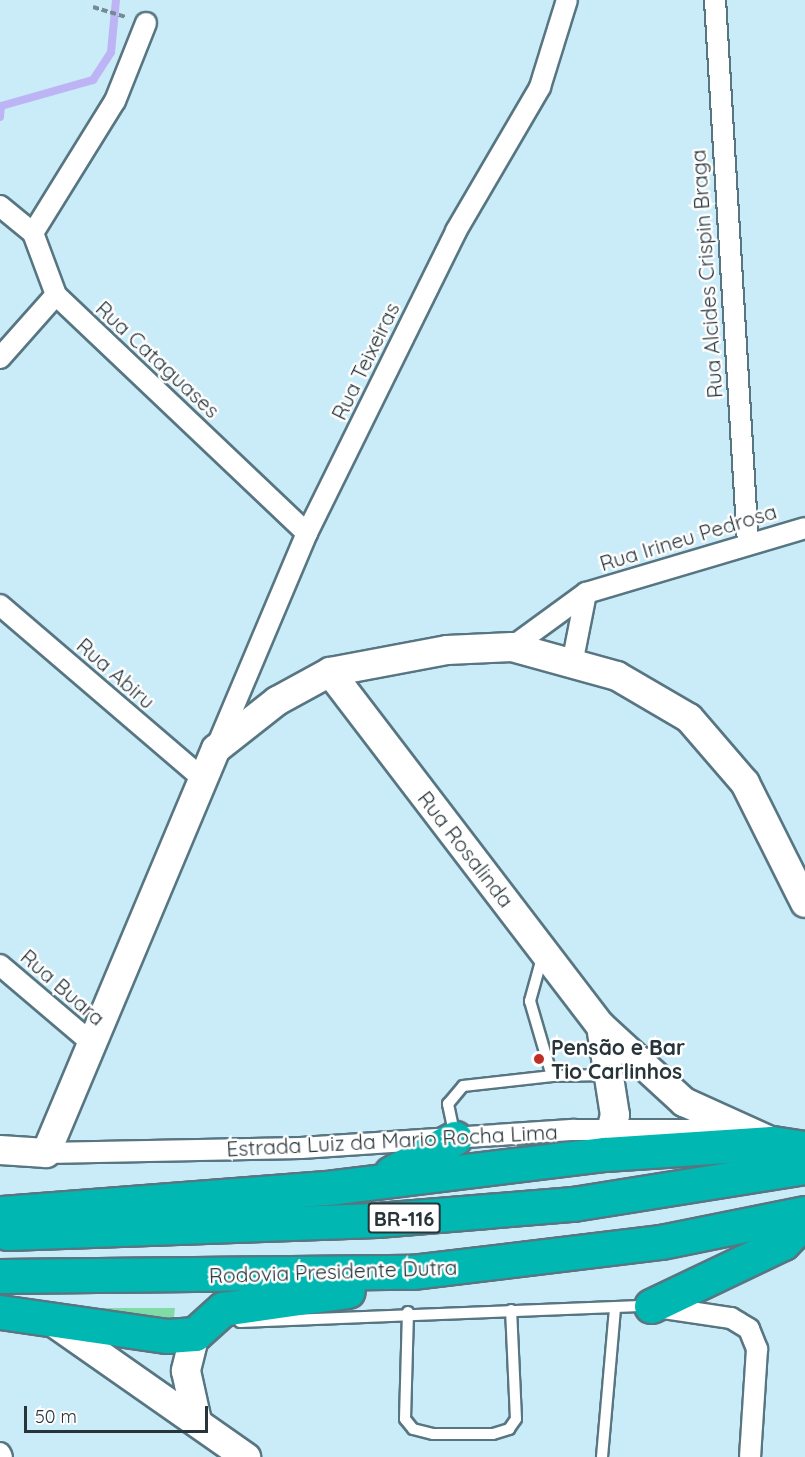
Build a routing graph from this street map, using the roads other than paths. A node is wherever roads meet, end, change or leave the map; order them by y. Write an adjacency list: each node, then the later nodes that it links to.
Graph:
1 (567, 0): 9 (street, Rua Teixeiras)
2 (715, 0): 10 (street, Rua Alcides Crispin Braga)
3 (146, 24): 5 (street)
4 (3, 208): 5 (street)
5 (33, 233): 6 (street, Rua Cataguases)
6 (56, 295): 7 (street); 9 (street, Rua Cataguases)
7 (0, 358)
8 (805, 528): 10 (street, Rua Irineu Pedrosa)
9 (307, 533): 16 (street, Rua Teixeiras)
10 (748, 544): 11 (street, Rua Irineu Pedrosa)
11 (586, 593): 13 (street, Rua Irineu Pedrosa); 14 (street, Rua Irineu Pedrosa)
12 (0, 604): 17 (street, Rua Abiru)
13 (512, 647): 14 (main road); 15 (main road)
14 (572, 664): 18 (main road)
15 (330, 672): 16 (main road); 19 (main road, Rua Rosalinda)
16 (216, 749): 17 (main road)
17 (201, 777): 22 (main road)
18 (805, 903)
19 (544, 951): 21 (main road, Rua Rosalinda); 23 (lane)
20 (0, 964): 22 (street, Rua Buara)
21 (601, 1026): 24 (main road, Rua Rosalinda); 25 (main road, Rua Rosalinda)
22 (94, 1045): 31 (main road)
23 (552, 1076): 24 (lane); 26 (lane)
24 (612, 1076): 27 (main road, Rua Rosalinda)
25 (738, 1130): 27 (street, Estrada Luiz da Mario Rocha Lima); 28 (main road, Rua Rosalinda)
26 (455, 1138): 27 (street, Estrada Luiz da Mario Rocha Lima); 31 (street, Estrada Luiz da Mario Rocha Lima); 33 (highway)
27 (610, 1142): 28 (highway); 33 (highway)
28 (772, 1143): 29 (highway)
29 (805, 1148)
30 (0, 1150): 31 (main road, Estrada Luiz da Mario Rocha Lima)
31 (46, 1153)
32 (805, 1167): 37 (highway, BR-116)
33 (375, 1182): 35 (highway)
34 (805, 1213): 38 (highway, Rodovia Presidente Dutra)
35 (0, 1214)
36 (805, 1220): 40 (highway)
37 (0, 1233)
38 (412, 1272): 39 (highway, Rodovia Presidente Dutra); 46 (highway)
39 (0, 1276)
40 (651, 1306): 41 (lane); 50 (street)
41 (615, 1308): 42 (lane); 49 (lane)
42 (511, 1310): 44 (lane); 44 (lane)
43 (0, 1312): 45 (highway)
44 (408, 1312): 46 (lane)
45 (54, 1322): 46 (highway); 47 (main road)
46 (199, 1328): 47 (main road)
47 (197, 1421): 48 (main road)
48 (246, 1457)
49 (602, 1457)
50 (750, 1457)

